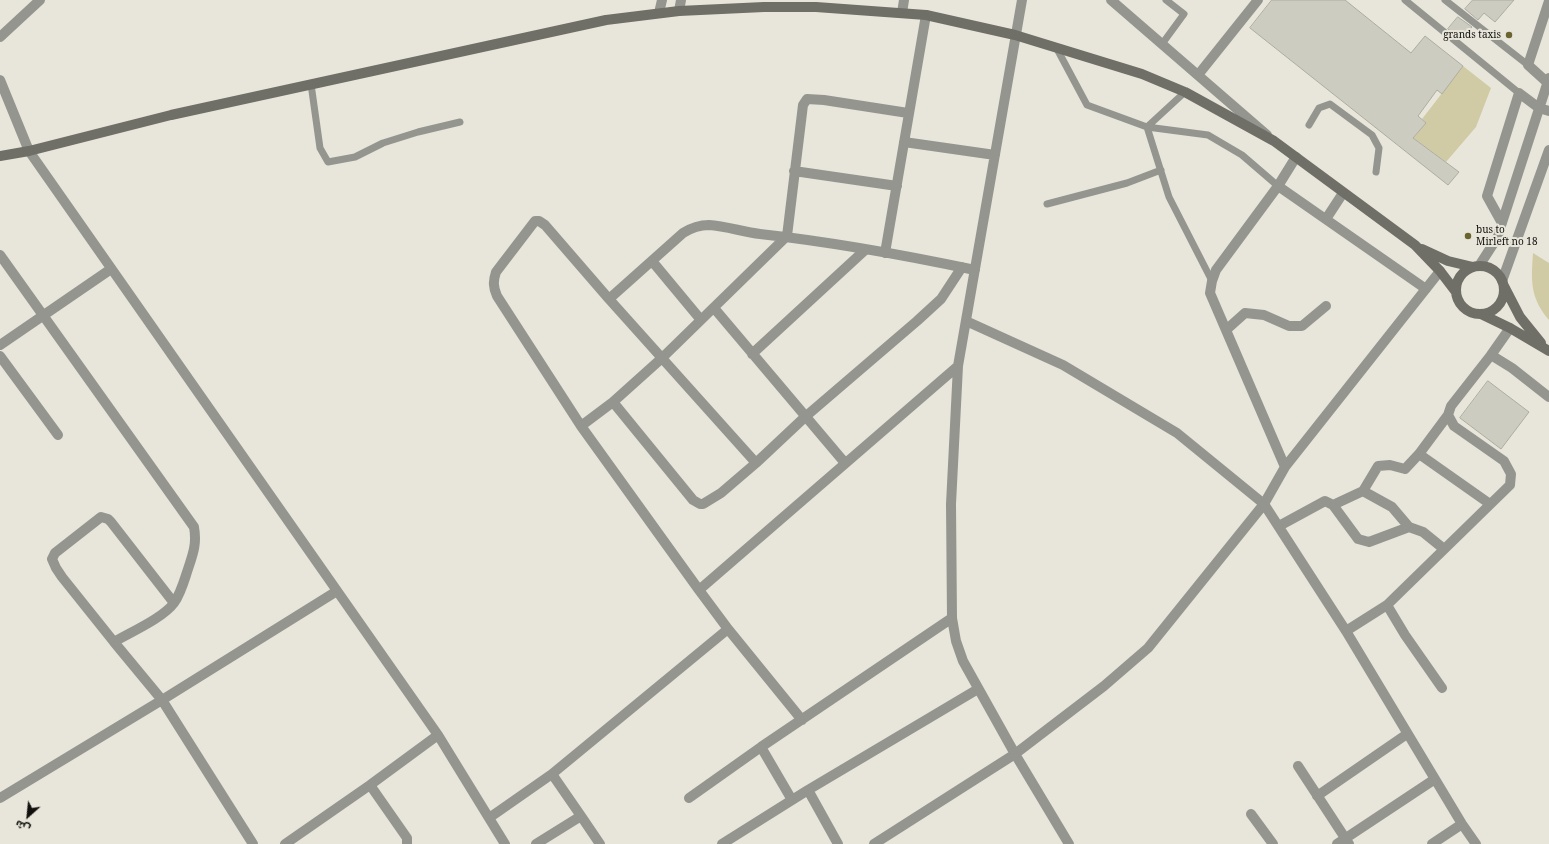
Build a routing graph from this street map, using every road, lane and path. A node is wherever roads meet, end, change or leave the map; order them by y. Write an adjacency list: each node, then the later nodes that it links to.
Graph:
1 (40, 0): 18 (street)
2 (662, 0): 14 (street)
3 (681, 0): 13 (street)
4 (904, 0): 15 (street)
5 (1022, 0): 17 (street)
6 (1111, 0): 19 (street)
7 (1166, 0): 19 (lane)
8 (1258, 0): 22 (street)
9 (1405, 0): 27 (lane)
10 (1445, 0): 21 (lane)
11 (1549, 1): 21 (street)
12 (817, 3): 13 (main road); 15 (main road)
13 (679, 11): 14 (main road)
14 (659, 13): 25 (main road)
15 (902, 13): 16 (main road)
16 (926, 15): 17 (main road); 30 (street)
17 (1015, 35): 20 (main road); 38 (street)
18 (0, 37)
19 (1162, 44): 22 (street)
20 (1056, 47): 26 (main road); 33 (lane)
21 (1528, 65): 24 (street)
22 (1198, 75): 34 (street)
23 (0, 80): 28 (street)
24 (1548, 82): 29 (street)
25 (311, 84): 31 (lane); 36 (main road)
26 (1185, 92): 33 (lane); 34 (main road)
27 (1519, 93): 29 (street); 49 (street)
28 (3, 95): 36 (street)
29 (1544, 110): 49 (street)
30 (908, 113): 35 (street); 42 (street)
31 (460, 122)
32 (1309, 125): 43 (lane)
33 (1147, 128): 41 (lane); 45 (lane)
34 (1274, 141): 40 (main road)
35 (904, 142): 38 (street); 44 (street)
36 (29, 150): 39 (main road); 58 (street)
37 (1549, 150): 62 (street)
38 (995, 155): 59 (street)
39 (0, 156)
40 (1296, 158): 45 (street); 46 (main road)
41 (1161, 170): 47 (lane); 61 (lane)
42 (794, 171): 44 (street); 50 (street)
43 (1376, 172)
44 (897, 186): 53 (street)
45 (1278, 186): 48 (street); 61 (street)
46 (1343, 193): 48 (street); 51 (main road)
47 (1047, 204)
48 (1326, 219): 63 (street)
49 (1502, 223): 56 (street)
50 (787, 236): 52 (street); 55 (street); 67 (street)
51 (1415, 245): 56 (main road); 60 (main road)
52 (865, 250): 53 (street); 76 (street)
53 (885, 253): 57 (street)
54 (0, 255): 69 (street)
55 (652, 261): 65 (street); 70 (street)
56 (1476, 266): 62 (main road); 64 (main road)
57 (962, 267): 59 (street); 84 (street)
58 (111, 269): 69 (street); 99 (street)
59 (975, 270): 71 (street)
60 (1440, 271): 63 (street); 64 (main road)
61 (1212, 281): 73 (street)
62 (1503, 284): 68 (main road); 75 (main road)
63 (1426, 289): 90 (street)
64 (1456, 292): 68 (main road)
65 (609, 299): 79 (street); 85 (street)
66 (1326, 306): 73 (street)
67 (714, 308): 70 (street); 76 (street)
68 (1481, 314): 72 (main road)
69 (43, 315): 74 (street); 100 (street)
70 (701, 320): 79 (street)
71 (966, 321): 80 (street); 92 (street)
72 (1510, 328): 75 (main road); 77 (street)
73 (1226, 330): 90 (street)
74 (0, 346)
75 (1547, 349)
76 (752, 354): 84 (street)
77 (1491, 355): 81 (street); 83 (street)
78 (0, 356): 86 (street)
79 (662, 358): 82 (street); 88 (street)
80 (958, 366): 89 (street); 102 (street)
81 (1549, 397)
82 (613, 402): 85 (street); 88 (street)
83 (1448, 415): 87 (street); 93 (street)
84 (805, 417): 88 (street); 89 (street)
85 (581, 426): 98 (street)
86 (58, 435)
87 (1419, 454): 91 (street); 93 (street)
88 (756, 463)
89 (845, 463): 98 (street)
90 (1285, 467): 92 (street)
91 (1363, 491): 94 (street); 96 (street)
92 (1264, 504): 95 (street); 113 (street)
93 (1490, 504): 97 (street)
94 (1333, 505): 95 (street); 96 (street)
95 (1279, 526): 104 (street)
96 (1409, 527): 97 (street)
97 (1444, 550): 101 (street)
98 (699, 590): 103 (street)
99 (337, 591): 108 (street); 110 (street)
100 (174, 603): 105 (street); 105 (street)
101 (1387, 605): 104 (street); 106 (street)
102 (952, 618): 107 (street); 109 (street)
103 (728, 628): 109 (street); 115 (street)
104 (1346, 631): 111 (street)
105 (114, 642): 108 (street)
106 (1442, 688)
107 (978, 689): 113 (street); 118 (street)
108 (162, 700): 120 (street); 129 (street)
109 (802, 720): 112 (street)
110 (438, 734): 117 (street); 125 (street)
111 (1407, 734): 116 (street); 119 (street)
112 (761, 747): 121 (street); 122 (street)
113 (1015, 754): 128 (street); 137 (street)
114 (1298, 766): 119 (street)
115 (552, 774): 124 (street); 125 (street)
116 (1435, 779): 126 (street); 127 (street)
117 (370, 785): 130 (street); 131 (street)
118 (808, 790): 122 (street); 136 (street)
119 (1317, 796): 127 (street)
120 (0, 798)
121 (688, 798)
122 (792, 800): 135 (street)
123 (1251, 814): 138 (street)
124 (581, 816): 133 (street); 134 (street)
125 (489, 818): 132 (street)
126 (1462, 824): 140 (street); 141 (street)
127 (1347, 841): 139 (street)
128 (881, 842)
129 (253, 844)
130 (286, 844)
131 (407, 844)
132 (505, 844)
133 (536, 844)
134 (600, 844)
135 (722, 844)
136 (838, 844)
137 (1069, 844)
138 (1273, 844)
139 (1337, 844)
140 (1432, 844)
141 (1476, 844)

